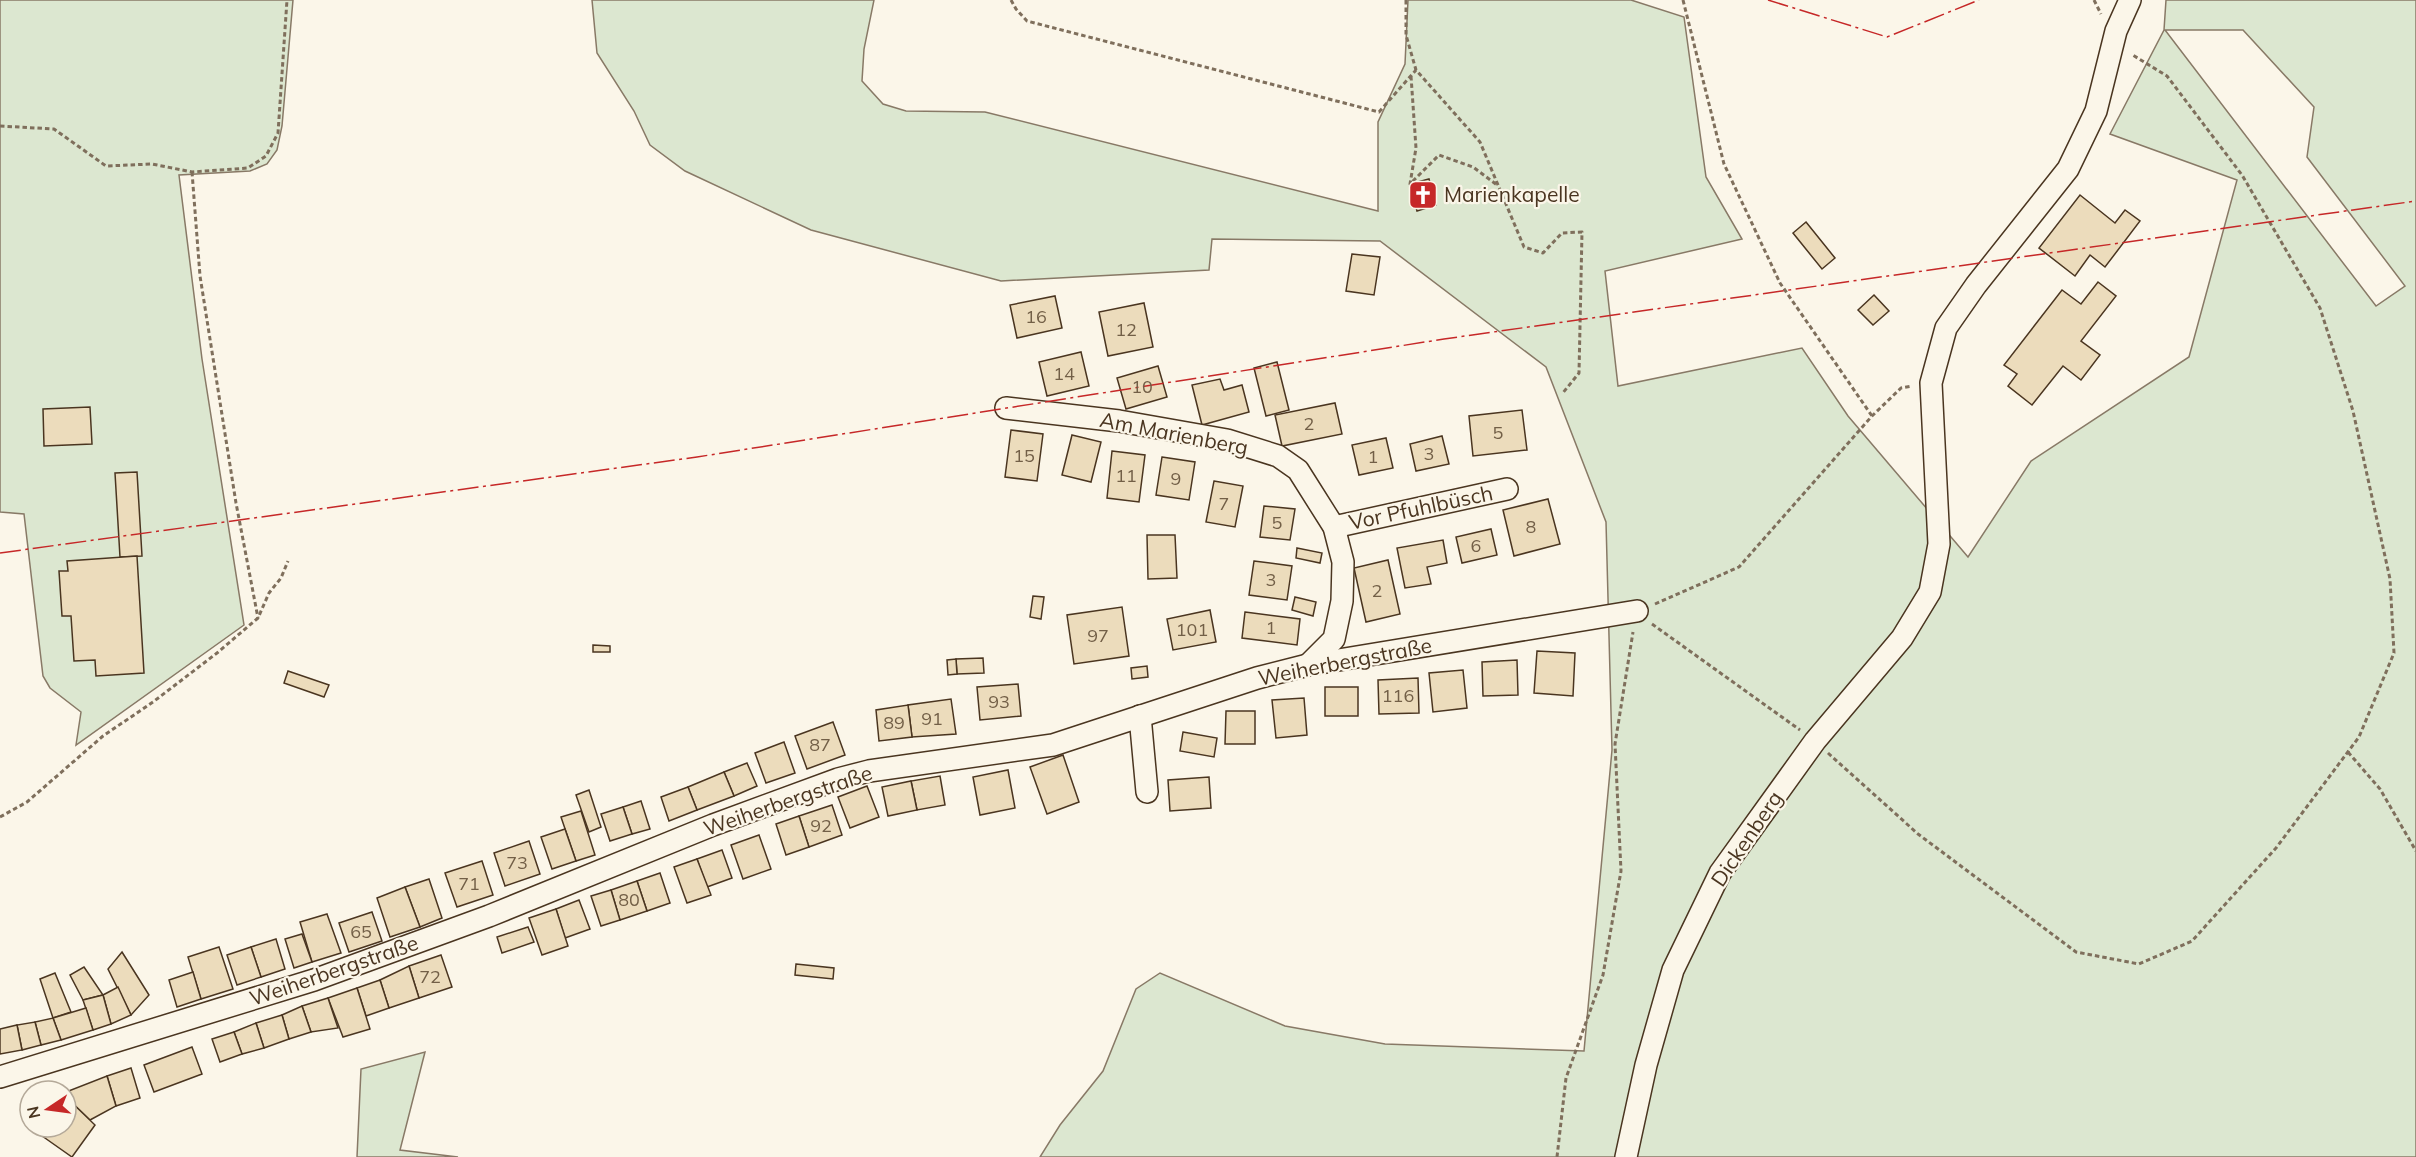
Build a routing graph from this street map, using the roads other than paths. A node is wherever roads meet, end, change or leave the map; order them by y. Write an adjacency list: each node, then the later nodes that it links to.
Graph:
1 (2130, 0): 10 (street, Dickenberg)
2 (1006, 408): 4 (street, Am Marienberg)
3 (1507, 489): 4 (street, Vor Pfuhlbüsch)
4 (1334, 527): 6 (street, Am Marienberg)
5 (1637, 611): 6 (street, Weiherbergstraße)
6 (1308, 664): 7 (street, Weiherbergstraße)
7 (1140, 716): 8 (street); 9 (street, Weiherbergstraße)
8 (1147, 792)
9 (0, 1077)
10 (1626, 1157)

